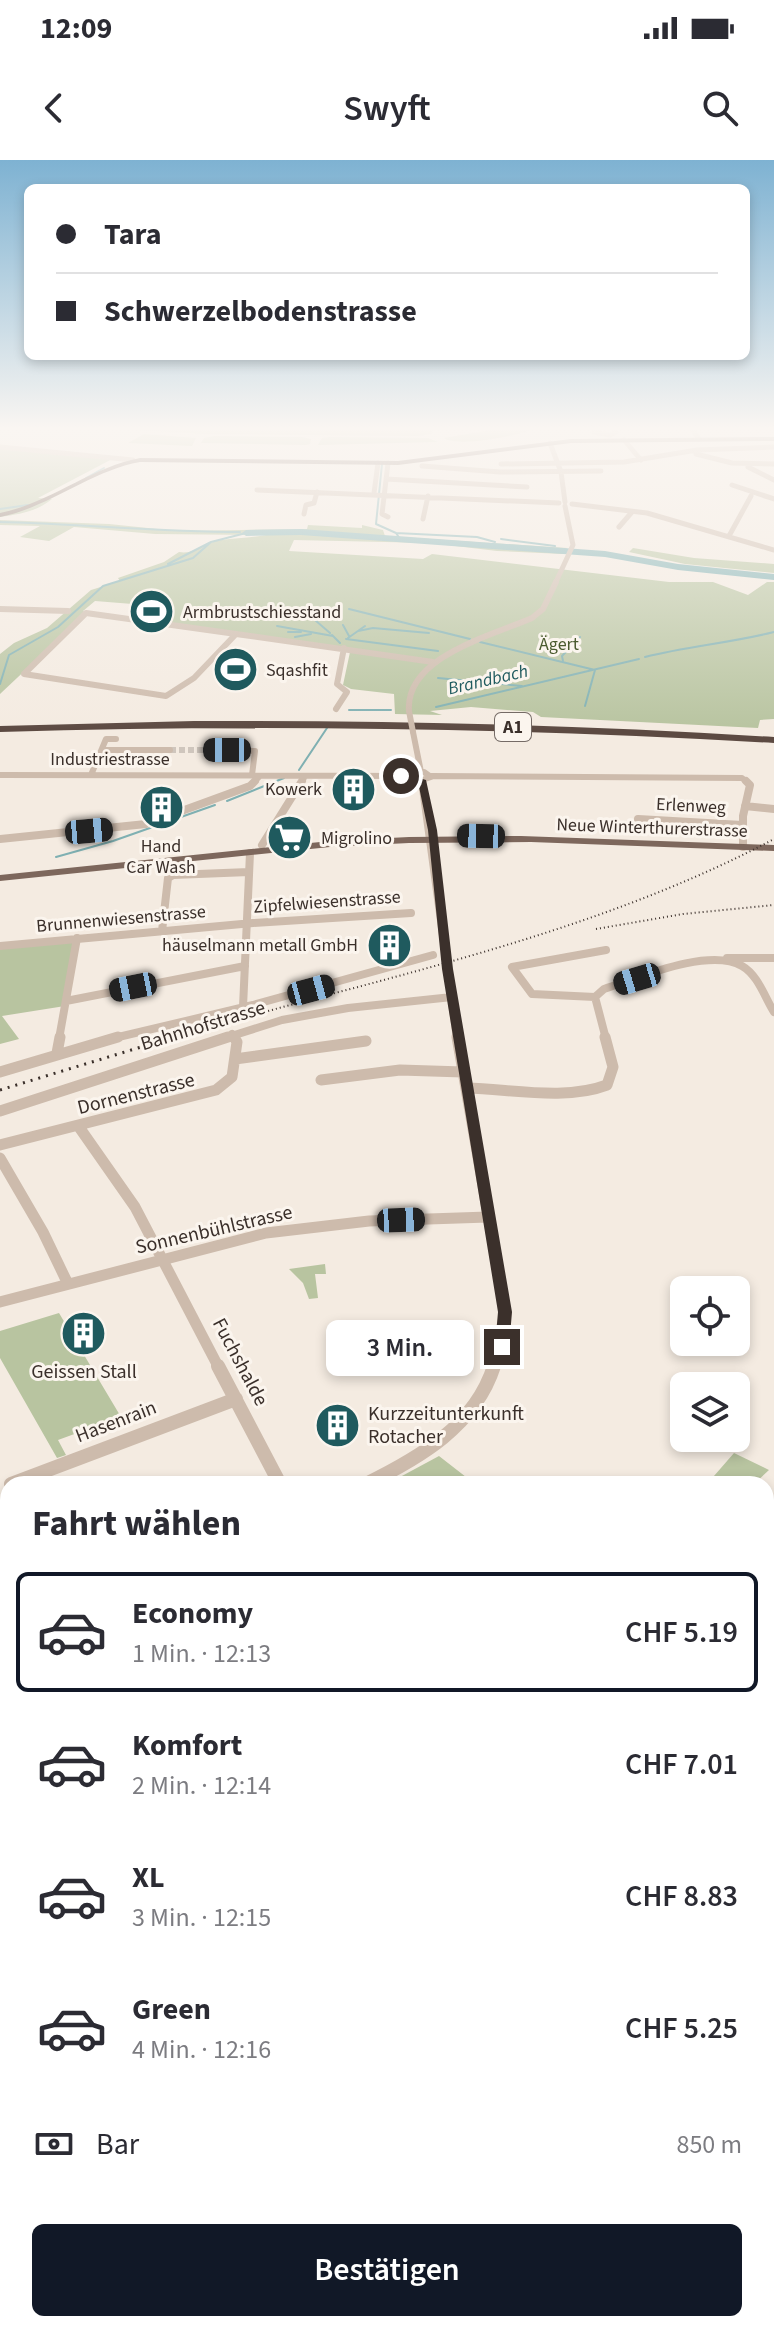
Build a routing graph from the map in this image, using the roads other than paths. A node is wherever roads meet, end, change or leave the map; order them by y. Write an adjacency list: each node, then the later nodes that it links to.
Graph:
1 (571, 528): 10 (street)
2 (698, 528): 4 (street)
3 (733, 528): 4 (street)
4 (729, 536): 5 (street)
5 (774, 550)
6 (0, 609): 7 (street)
7 (68, 611)
8 (236, 634): 9 (street); 11 (street); 11 (street)
9 (344, 648): 10 (street); 13 (street)
10 (433, 662): 24 (street, bridge)
11 (173, 694): 12 (street)
12 (165, 700)
13 (336, 709)
14 (0, 724): 15 (highway, A1); 15 (highway, A1)
15 (774, 737)
16 (116, 739): 17 (street)
17 (102, 750): 18 (street); 21 (street)
18 (170, 750)
19 (206, 750): 22 (street)
20 (0, 775): 21 (street, Industriestrasse)
21 (91, 775): 22 (street, Industriestrasse)
22 (256, 775): 23 (street, Industriestrasse); 30 (street)
23 (305, 776): 24 (street, Industriestrasse); 31 (street)
24 (422, 776): 25 (street); 29 (street)
25 (745, 806): 26 (street); 28 (street)
26 (774, 809)
27 (638, 819): 28 (street, Erlenweg)
28 (742, 825): 32 (street)
29 (433, 838): 32 (main road, Neue Winterthurerstrasse); 34 (main road, Neue Winterthurerstrasse); 47 (street)
30 (0, 839)
31 (262, 845)
32 (743, 847): 33 (main road, Neue Winterthurerstrasse)
33 (774, 848)
34 (250, 853): 35 (street); 36 (main road, Neue Winterthurerstrasse)
35 (249, 872): 38 (street); 39 (street)
36 (0, 877)
37 (411, 913): 38 (street, Zipfelwiesenstrasse)
38 (245, 924): 39 (street, Brunnenwiesenstrasse); 46 (street)
39 (162, 931): 40 (street, Brunnenwiesenstrasse)
40 (77, 938): 41 (street, Brunnenwiesenstrasse); 49 (street)
41 (0, 946)
42 (606, 950): 48 (street)
43 (433, 955): 50 (street)
44 (774, 958): 45 (street)
45 (719, 960): 48 (street); 51 (street)
46 (245, 966): 49 (street); 50 (street)
47 (452, 997): 52 (street, Bahnhofstrasse); 57 (street)
48 (595, 997): 59 (street)
49 (66, 1001): 54 (street)
50 (243, 1007): 54 (street)
51 (774, 1012)
52 (232, 1034): 55 (street); 60 (street, Bahnhofstrasse)
53 (366, 1041): 55 (street)
54 (57, 1053): 56 (street)
55 (235, 1059): 61 (street, Dornenstrasse)
56 (0, 1072)
57 (463, 1072): 58 (street); 59 (street)
58 (321, 1080)
59 (467, 1088): 64 (street)
60 (0, 1111)
61 (79, 1127): 62 (street, Dornenstrasse); 65 (street, Fuchshalde)
62 (0, 1145)
63 (0, 1158): 66 (street)
64 (488, 1217): 65 (street, Sonnenbühlstrasse); 71 (street)
65 (163, 1260): 66 (street, Sonnenbühlstrasse); 68 (street, Fuchshalde)
66 (68, 1284): 67 (street, Sonnenbühlstrasse)
67 (0, 1302)
68 (236, 1399): 69 (street, Hasenrain); 70 (street, Fuchshalde)
69 (30, 1476)
70 (276, 1476)
71 (381, 1476)

